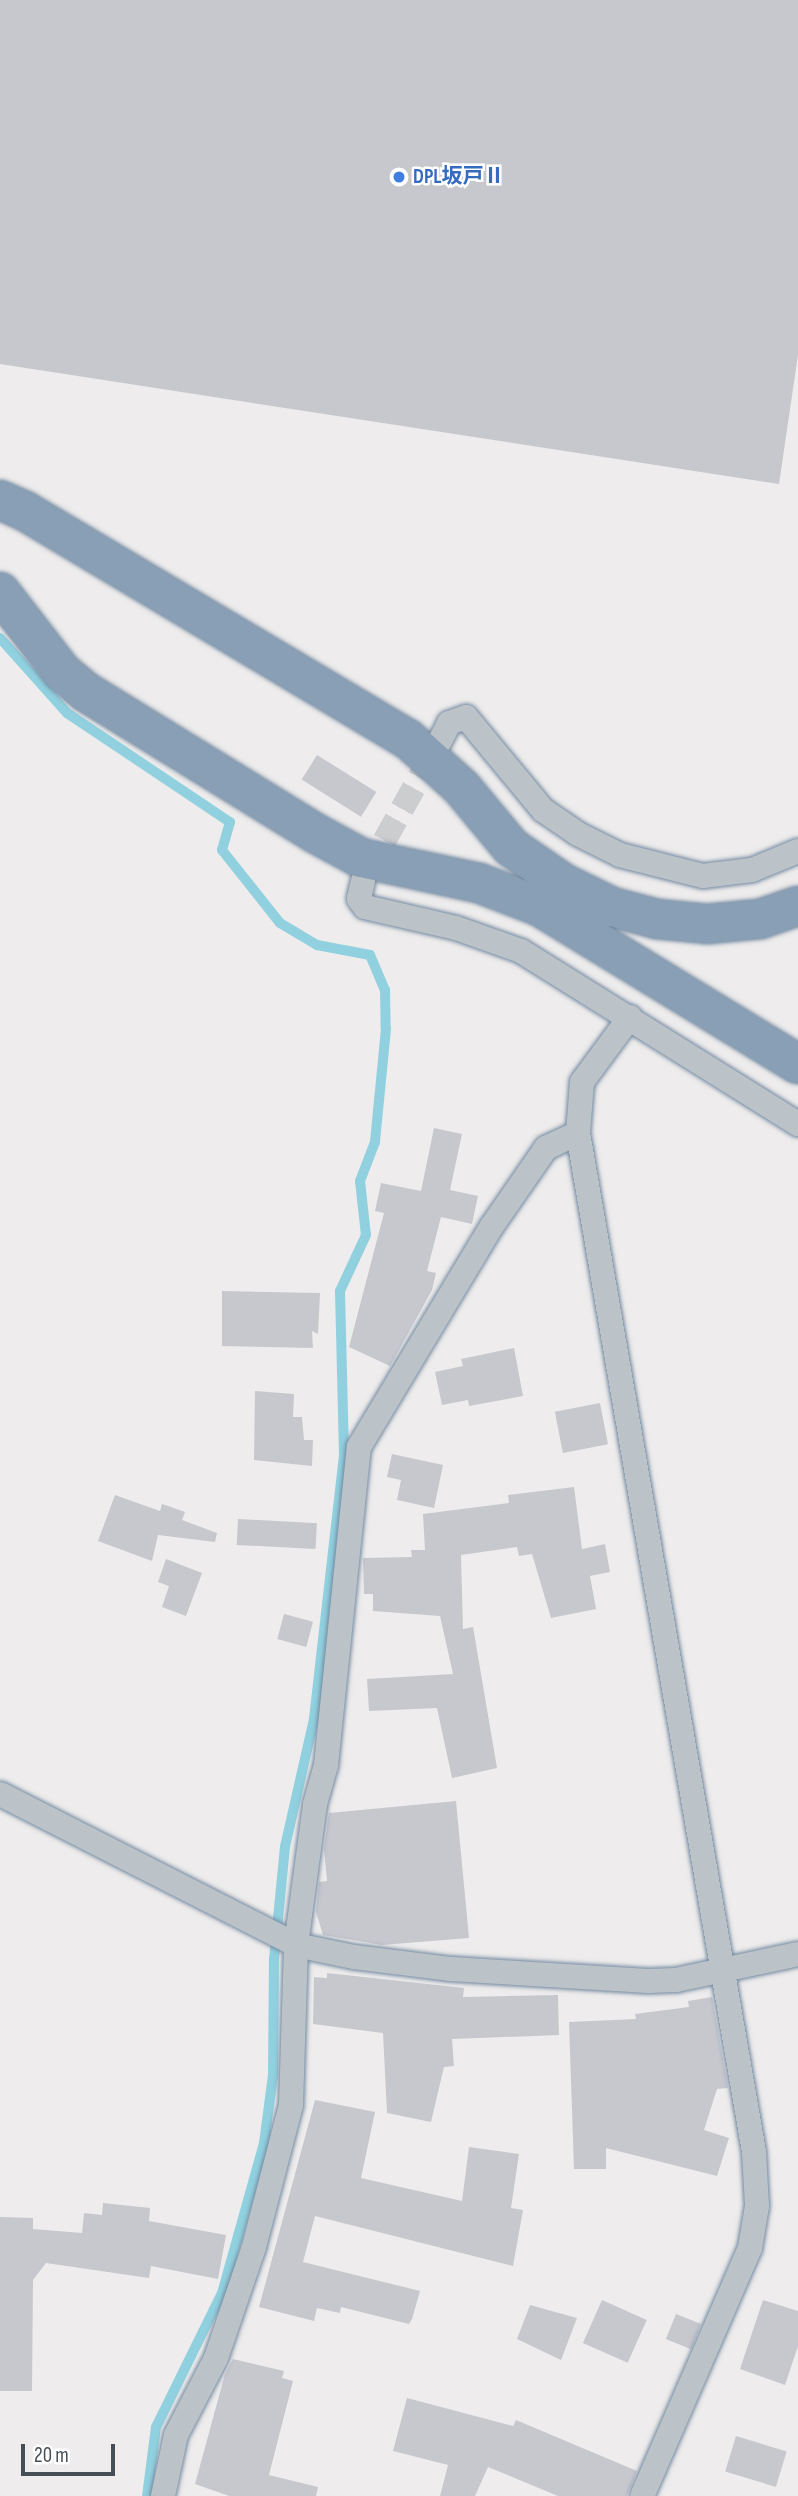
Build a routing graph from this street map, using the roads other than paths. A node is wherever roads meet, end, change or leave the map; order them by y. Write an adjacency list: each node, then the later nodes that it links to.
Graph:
1 (0, 500): 6 (highway)
2 (0, 593): 8 (highway)
3 (440, 741): 4 (street)
4 (798, 851)
5 (363, 881): 7 (street)
6 (798, 906)
7 (630, 1017): 9 (street); 10 (street)
8 (798, 1064)
9 (798, 1124)
10 (578, 1133): 12 (street); 14 (street)
11 (0, 1794): 12 (street)
12 (286, 1940): 14 (street); 15 (street)
13 (798, 1954): 14 (street)
14 (722, 1972): 16 (street)
15 (163, 2496)
16 (642, 2496)

